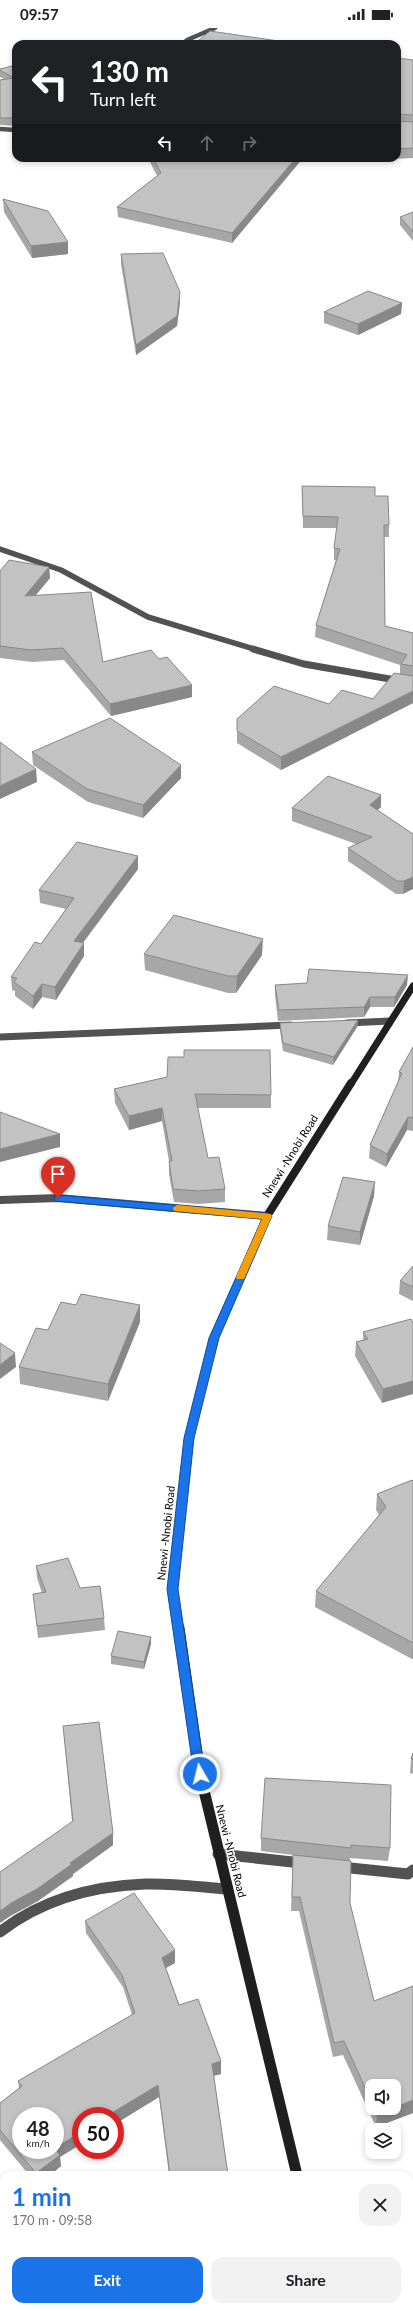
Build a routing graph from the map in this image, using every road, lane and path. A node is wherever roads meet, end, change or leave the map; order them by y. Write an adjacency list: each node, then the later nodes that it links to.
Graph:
1 (215, 28): 2 (street)
2 (187, 40)
3 (0, 129): 4 (street)
4 (12, 130)
5 (0, 549): 6 (street)
6 (413, 683)
7 (413, 986): 8 (main road, Nnewi -Nnobi Road)
8 (390, 1021): 9 (street); 13 (main road, Nnewi -Nnobi Road)
9 (335, 1024)
10 (295, 1025): 11 (street)
11 (0, 1036)
12 (0, 1200): 13 (street)
13 (267, 1216): 14 (main road, Nnewi -Nnobi Road)
14 (218, 1854): 15 (street); 18 (main road, Nnewi -Nnobi Road)
15 (313, 1864)
16 (329, 1865): 17 (street)
17 (413, 1870)
18 (227, 1889): 19 (street); 20 (main road, Nnewi -Nnobi Road)
19 (0, 1932)
20 (296, 2171)

